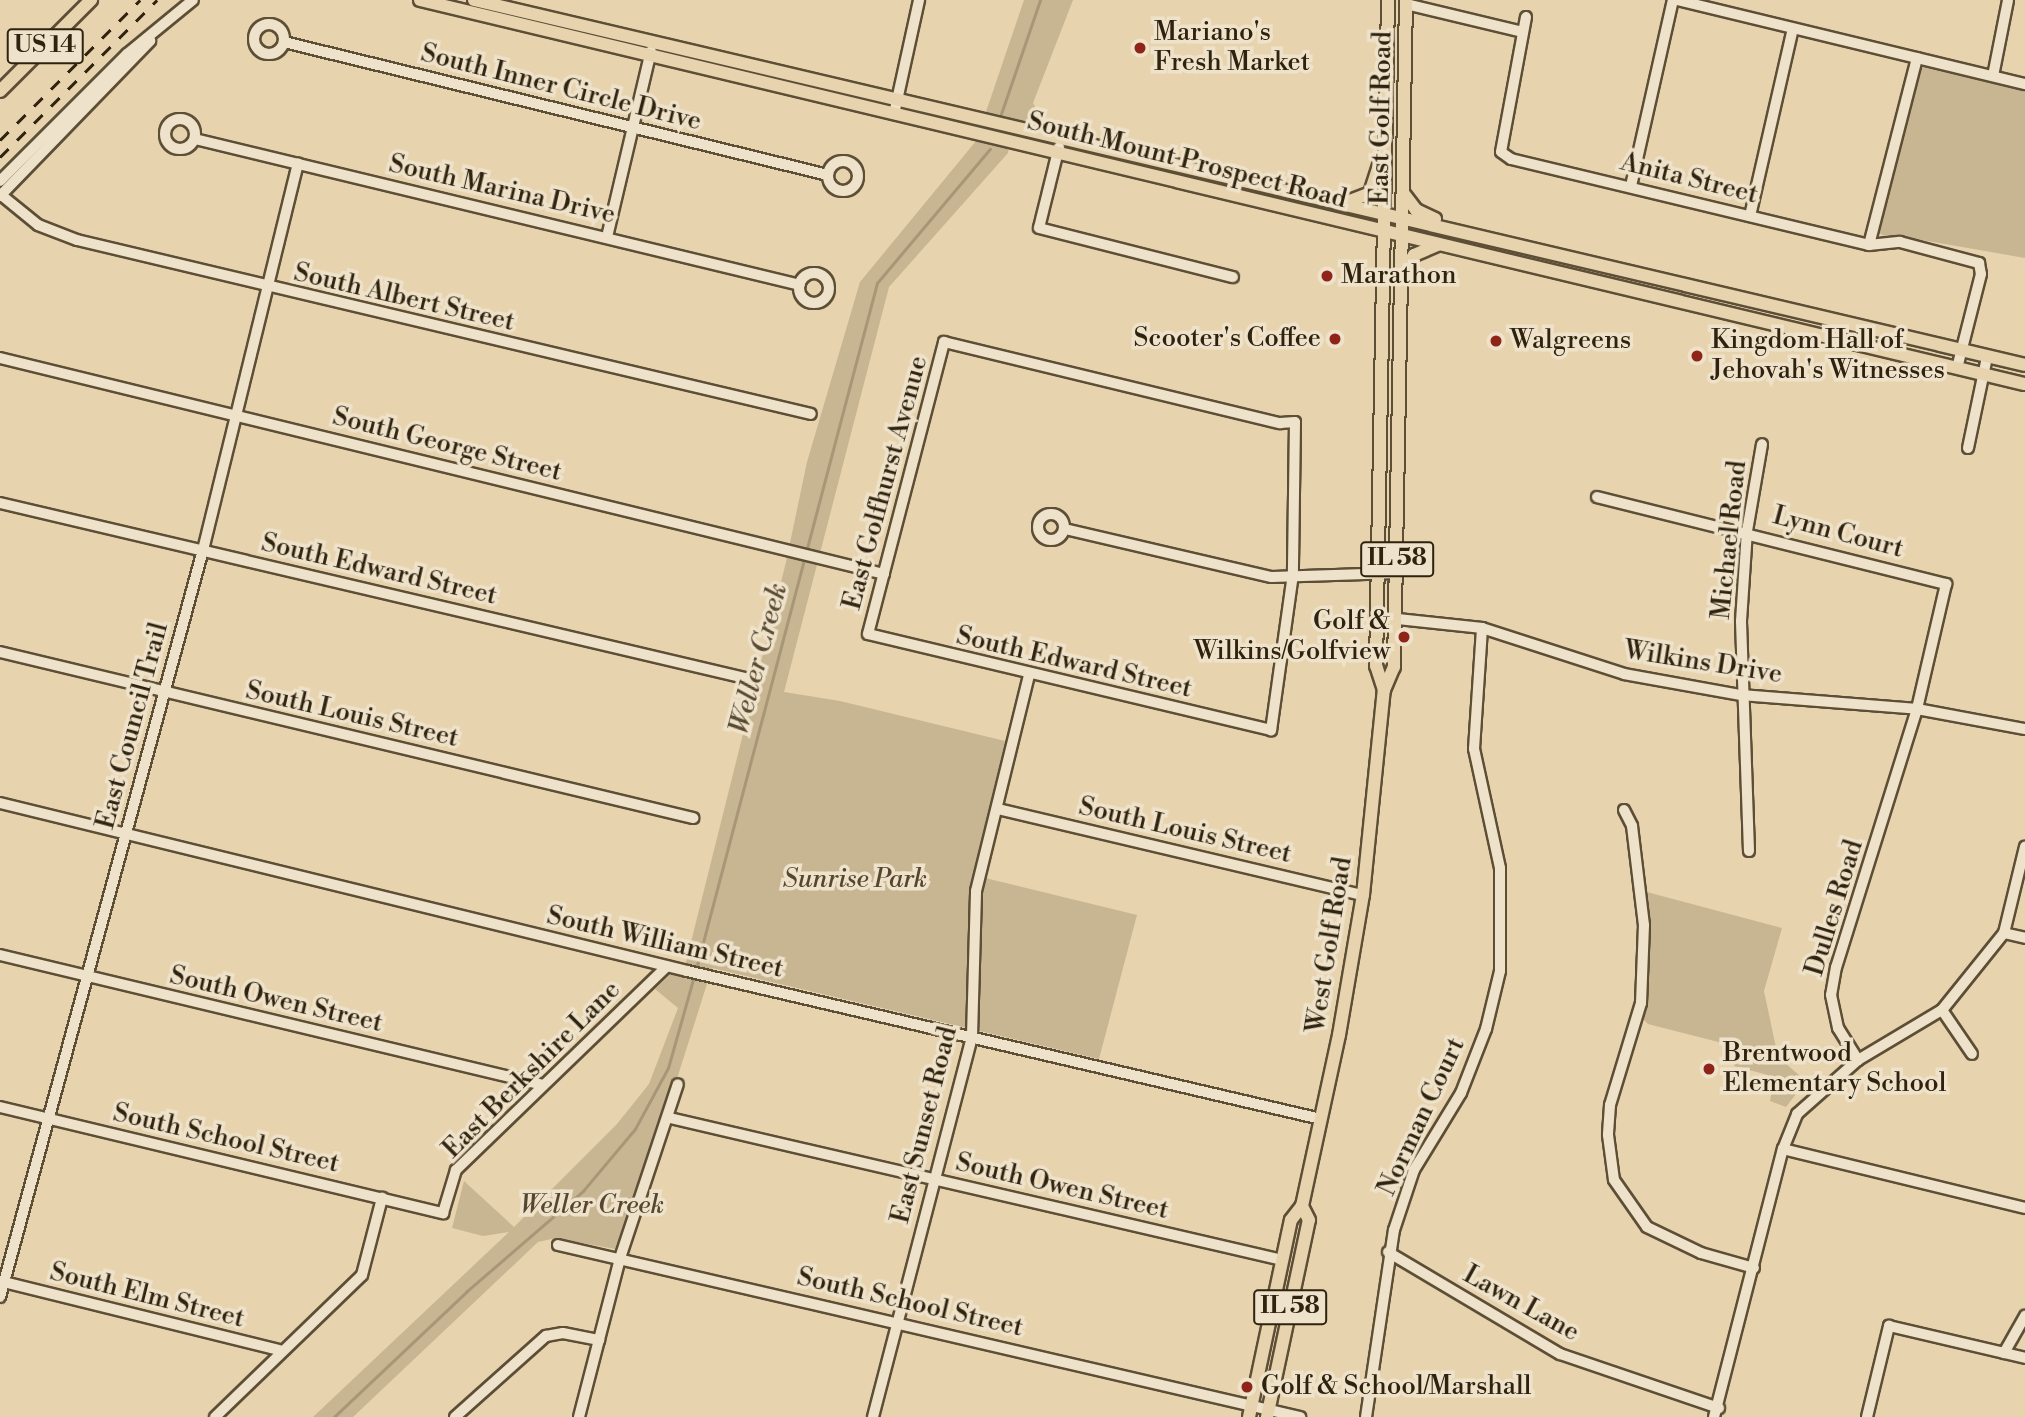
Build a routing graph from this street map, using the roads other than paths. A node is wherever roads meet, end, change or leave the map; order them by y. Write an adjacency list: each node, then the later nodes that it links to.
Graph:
1 (91, 0): 19 (main road, US 14)
2 (192, 0): 11 (street)
3 (420, 0): 15 (main road, South Mount Prospect Road)
4 (474, 0): 15 (main road, South Mount Prospect Road)
5 (919, 0): 20 (street)
6 (1388, 0): 22 (main road, East Golf Road / IL 58)
7 (1675, 0): 12 (street); 28 (street)
8 (2008, 0): 17 (street)
9 (1406, 2): 13 (street); 29 (main road, East Golf Road / IL 58)
10 (1526, 17): 13 (street)
11 (159, 29): 27 (street); 30 (street)
12 (1793, 29): 16 (street); 33 (street)
13 (1523, 32): 28 (street, Anita Street)
14 (284, 42): 21 (street, South Inner Circle Drive)
15 (651, 49): 20 (main road, South Mount Prospect Road); 21 (street)
16 (1917, 58): 17 (street); 40 (street)
17 (1993, 76): 18 (street)
18 (2025, 84)
19 (0, 91)
20 (896, 108): 24 (main road, South Mount Prospect Road)
21 (633, 127): 26 (street, South Inner Circle Drive); 36 (street)
22 (1386, 137): 31 (main road); 32 (main road, East Golf Road / IL 58)
23 (195, 139): 25 (street, South Marina Drive)
24 (1059, 146): 31 (main road, South Mount Prospect Road); 35 (main road, South Mount Prospect Road); 42 (street)
25 (298, 163): 36 (street, South Marina Drive); 44 (street, East Council Trail)
26 (828, 175)
27 (0, 181)
28 (1631, 186): 33 (street, Anita Street)
29 (1403, 192): 34 (main road, East Golf Road / IL 58); 38 (main road)
30 (0, 195): 44 (street, South Albert Street)
31 (1339, 202): 32 (main road, South Mount Prospect Road)
32 (1385, 213): 34 (main road, South Mount Prospect Road); 35 (main road, East Golf Road / IL 58)
33 (1750, 216): 40 (street, Anita Street)
34 (1403, 217): 37 (main road, East Golf Road / IL 58); 38 (main road, South Mount Prospect Road)
35 (1385, 233): 37 (main road, South Mount Prospect Road); 62 (main road, West Golf Road / IL 58)
36 (607, 237): 43 (street, South Marina Drive)
37 (1403, 237): 39 (main road, South Mount Prospect Road); 41 (main road, West Golf Road / IL 58)
38 (1485, 238): 45 (main road, South Mount Prospect Road)
39 (1439, 245): 41 (main road); 49 (main road, South Mount Prospect Road)
40 (1869, 245): 45 (street, Anita Street)
41 (1402, 274): 63 (main road, West Golf Road / IL 58)
42 (1233, 277)
43 (800, 285)
44 (267, 288): 52 (street, South Albert Street); 53 (street, East Council Trail)
45 (1962, 351): 46 (main road, South Mount Prospect Road); 49 (street)
46 (1987, 357): 48 (main road, South Mount Prospect Road); 50 (street)
47 (0, 358): 53 (street, South George Street)
48 (2025, 365)
49 (1957, 368): 50 (main road, South Mount Prospect Road)
50 (1984, 374): 51 (main road, South Mount Prospect Road); 55 (street)
51 (2025, 384)
52 (811, 414)
53 (237, 415): 60 (street, East Council Trail); 64 (street, South George Street)
54 (1762, 444): 59 (street, Michael Road)
55 (1968, 449)
56 (1597, 497): 59 (street, Lynn Court)
57 (0, 503): 60 (street, South Edward Street)
58 (1065, 529): 61 (street)
59 (1747, 531): 65 (street, Lynn Court); 75 (street, Michael Road)
60 (203, 550): 72 (street, South Edward Street); 74 (street, East Council Trail)
61 (1293, 573): 62 (street); 64 (street, East Golfhurst Avenue); 71 (street, South Edward Street)
62 (1380, 573): 63 (street); 66 (main road, West Golf Road / IL 58)
63 (1397, 573): 67 (main road, West Golf Road / IL 58)
64 (884, 574): 69 (street, East Golfhurst Avenue)
65 (1946, 584): 76 (street, Dulles Road)
66 (1378, 617): 67 (street, Wilkins Drive); 73 (main road, West Golf Road / IL 58)
67 (1396, 617): 68 (street, Wilkins Drive); 73 (main road, West Golf Road / IL 58)
68 (1482, 628): 75 (street, Wilkins Drive); 108 (street, Norman Court)
69 (868, 634): 71 (street, South Edward Street)
70 (0, 652): 74 (street, South Louis Street)
71 (1029, 676): 79 (street, East Sunset Road)
72 (748, 679)
73 (1384, 690): 85 (main road, West Golf Road / IL 58)
74 (164, 691): 81 (street, South Louis Street); 82 (street, East Council Trail)
75 (1741, 695): 76 (street, Wilkins Drive); 84 (street, Michael Road)
76 (1917, 709): 77 (street, Wilkins Drive); 94 (street, Dulles Road)
77 (2025, 729)
78 (0, 803): 82 (street, South William Street)
79 (998, 809): 85 (street, South Louis Street); 92 (street, East Sunset Road)
80 (1624, 810): 111 (street)
81 (693, 818)
82 (126, 834): 89 (street, South William Street); 90 (street, East Council Trail)
83 (2025, 847): 86 (street)
84 (1749, 851)
85 (1363, 895): 100 (main road, West Golf Road / IL 58)
86 (2004, 933): 87 (street); 91 (street)
87 (2025, 938)
88 (0, 955): 90 (street, South Owen Street)
89 (667, 966): 92 (street, South William Street); 96 (street, East Berkshire Lane)
90 (88, 977): 96 (street, South Owen Street); 99 (street, East Council Trail)
91 (1942, 1010): 93 (street); 94 (street)
92 (972, 1036): 100 (street, South William Street); 102 (street, East Sunset Road)
93 (1972, 1054)
94 (1858, 1060): 101 (street)
95 (678, 1084): 98 (street)
96 (543, 1085): 106 (street, East Berkshire Lane)
97 (0, 1107): 99 (street, South School Street)
98 (670, 1118): 102 (street, South Owen Street); 109 (street)
99 (50, 1119): 103 (street, South School Street); 112 (street, East Council Trail)
100 (1321, 1119): 104 (main road, West Golf Road / IL 58)
101 (1783, 1149): 105 (street); 111 (street)
102 (934, 1179): 110 (street, South Owen Street); 115 (street, East Sunset Road)
103 (382, 1198): 106 (street, South School Street); 117 (street)
104 (1302, 1206): 110 (main road, West Golf Road / IL 58); 122 (main road, West Golf Road / IL 58)
105 (2025, 1208)
106 (443, 1213)
107 (558, 1245): 109 (street, South School Street)
108 (1388, 1252): 121 (street, Lawn Lane); 128 (street, Norman Court)
109 (620, 1258): 115 (street, South School Street); 116 (street)
110 (1282, 1260): 120 (main road, West Golf Road / IL 58)
111 (1754, 1268): 121 (street)
112 (4, 1282): 113 (street, East Council Trail); 117 (street, South Elm Street)
113 (0, 1297)
114 (2025, 1316): 118 (street)
115 (896, 1320): 120 (street, South School Street); 126 (street, East Sunset Road)
116 (599, 1340): 124 (street); 125 (street)
117 (279, 1350): 123 (street)
118 (2004, 1353): 119 (street); 129 (street)
119 (2025, 1358)
120 (1250, 1412): 122 (street, South School Street)
121 (1717, 1412)
122 (1268, 1414): 127 (street, South School Street)
123 (215, 1417)
124 (455, 1417)
125 (579, 1417)
126 (873, 1417)
127 (1300, 1417)
128 (1366, 1417)
129 (1867, 1417)

